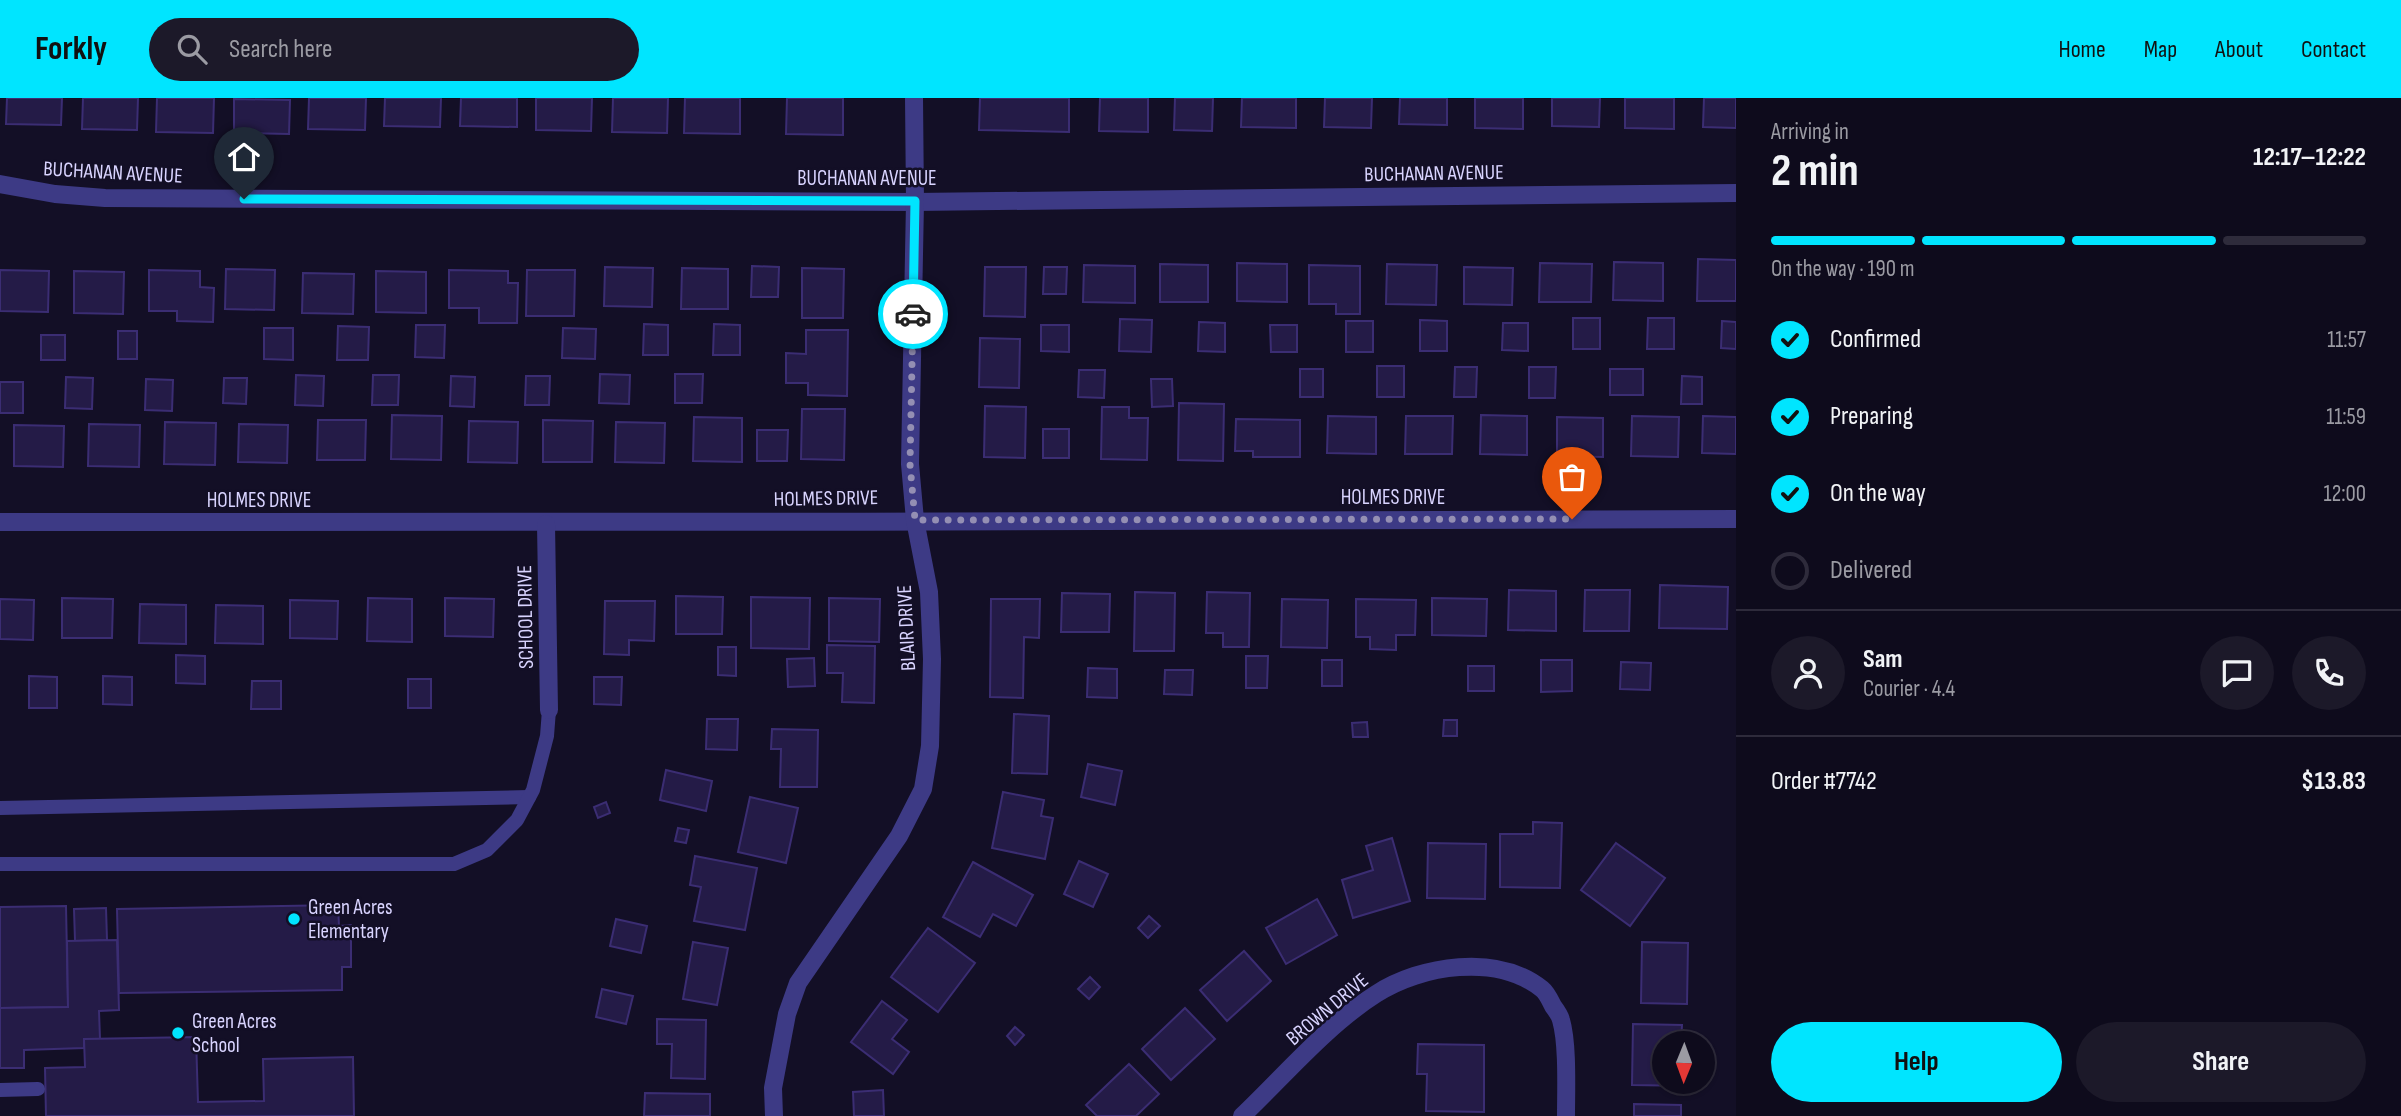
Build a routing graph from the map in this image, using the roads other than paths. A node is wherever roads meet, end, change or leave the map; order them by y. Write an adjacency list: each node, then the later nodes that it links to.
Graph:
1 (914, 98): 4 (street, BLAIR DRIVE)
2 (0, 184): 4 (street, BUCHANAN AVENUE)
3 (1736, 192): 4 (street, BUCHANAN AVENUE)
4 (915, 201): 6 (street, BLAIR DRIVE)
5 (1736, 519): 6 (street, HOLMES DRIVE)
6 (915, 520): 8 (street, HOLMES DRIVE); 15 (street, BLAIR DRIVE)
7 (0, 522): 8 (street, HOLMES DRIVE)
8 (546, 524): 9 (street, SCHOOL DRIVE)
9 (549, 710): 10 (lane)
10 (529, 797): 11 (lane); 12 (lane)
11 (0, 808)
12 (0, 864)
13 (38, 1089): 14 (lane)
14 (0, 1090)
15 (774, 1116)
16 (1242, 1116): 17 (street, BROWN DRIVE)
17 (1566, 1116)

